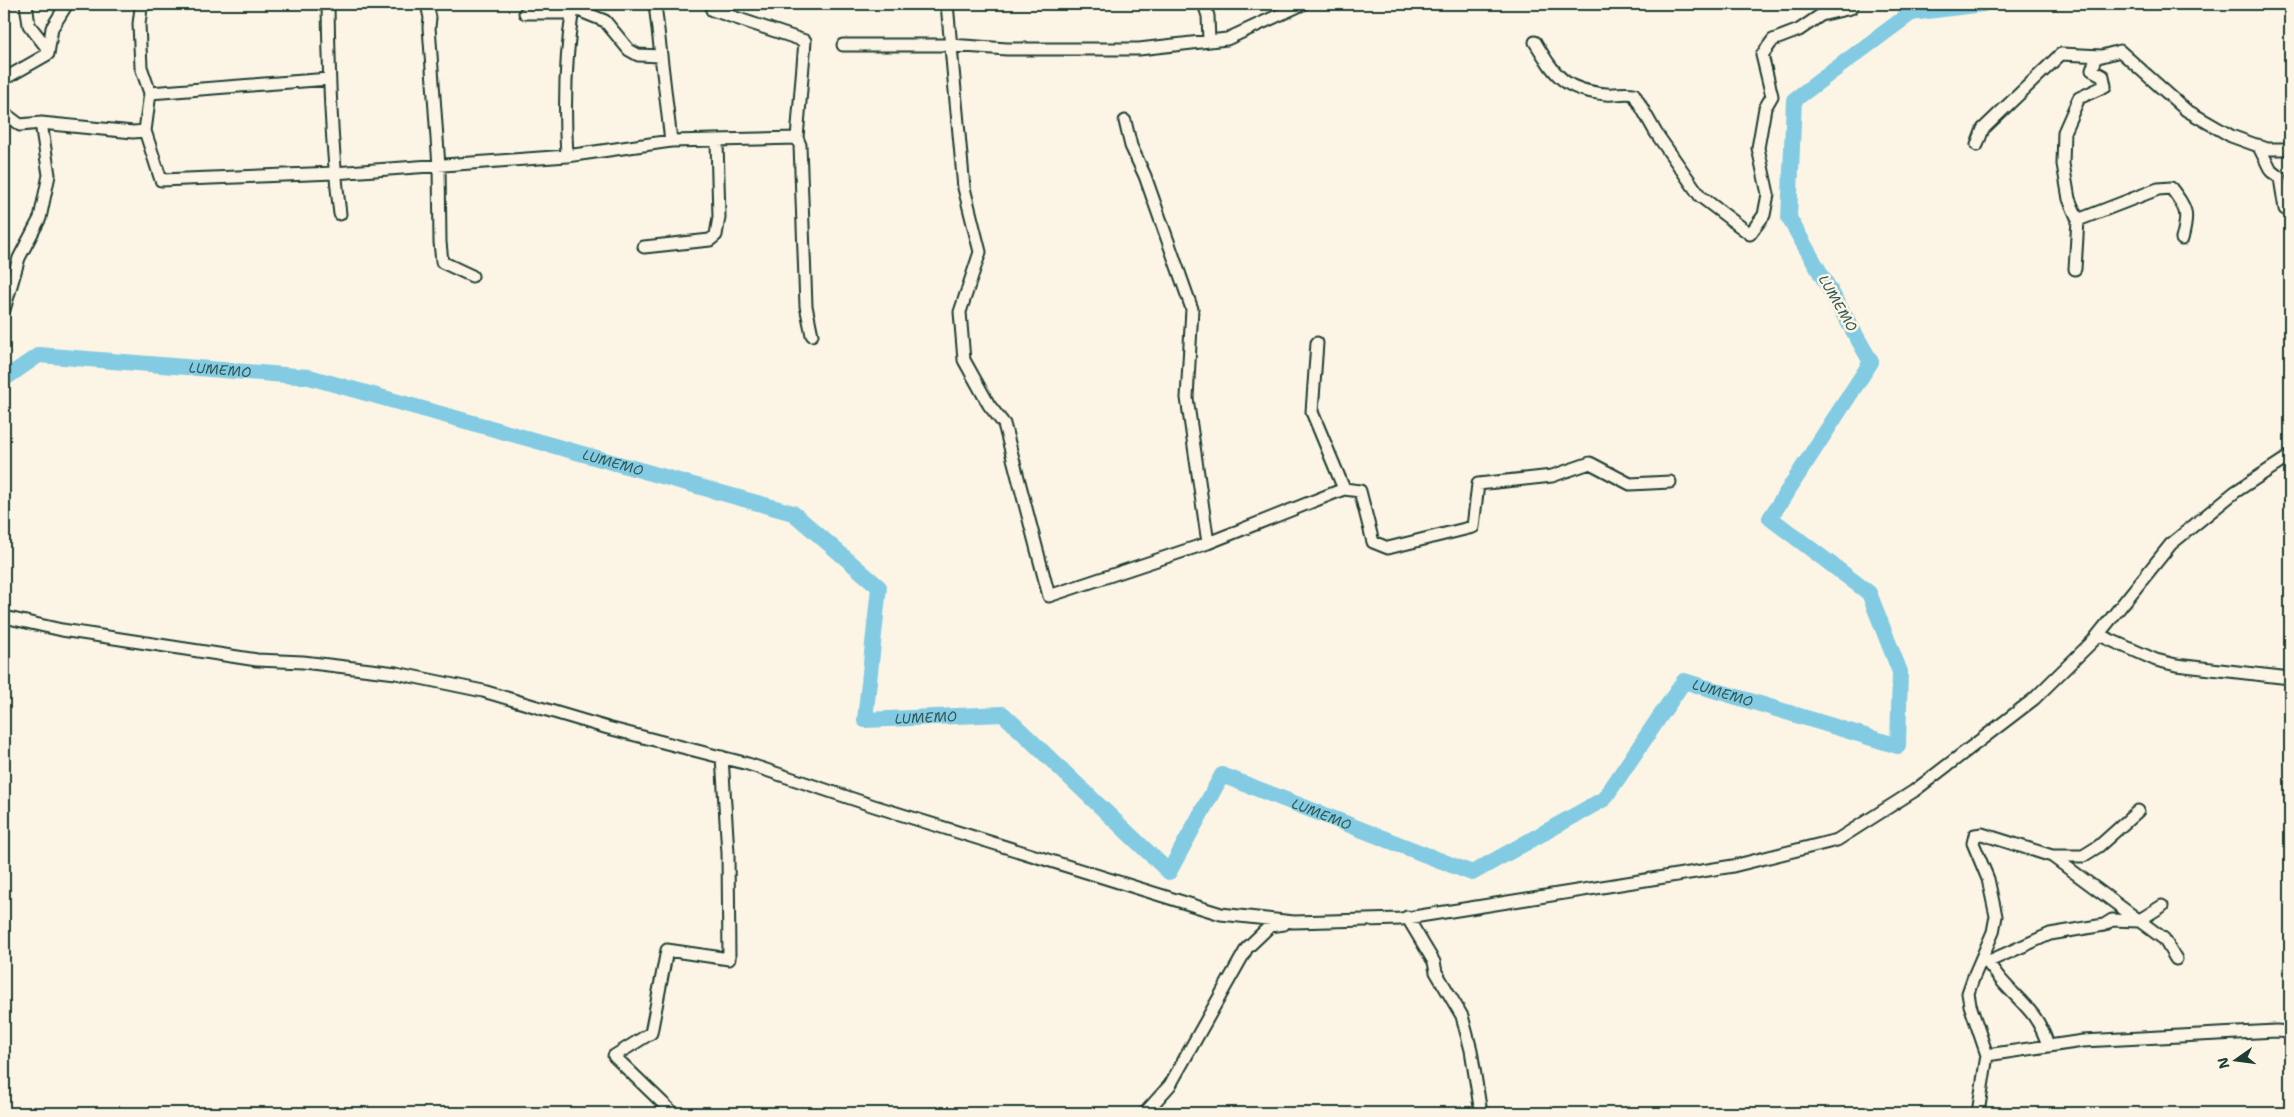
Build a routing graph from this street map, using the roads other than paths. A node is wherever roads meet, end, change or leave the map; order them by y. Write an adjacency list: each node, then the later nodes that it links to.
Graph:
1 (26, 4): 18 (street)
2 (67, 4): 18 (street)
3 (144, 4): 23 (street)
4 (328, 4): 22 (street)
5 (427, 4): 35 (street)
6 (655, 4): 19 (street)
7 (946, 4): 16 (street)
8 (1204, 4): 14 (street)
9 (1303, 4): 14 (street)
10 (1853, 4): 15 (street)
11 (568, 8): 13 (street); 19 (street); 34 (street)
12 (712, 10): 28 (street)
13 (525, 13)
14 (1209, 41): 16 (street)
15 (1535, 42)
16 (950, 44): 17 (street); 50 (street)
17 (843, 45)
18 (48, 50): 21 (street)
19 (661, 56): 29 (street)
20 (2097, 56): 31 (street); 32 (street); 39 (street)
21 (4, 79)
22 (329, 79): 23 (street); 36 (street)
23 (150, 93): 27 (street)
24 (4, 113): 26 (street)
25 (1125, 121): 50 (street)
26 (40, 123): 27 (street); 44 (street)
27 (145, 131): 36 (street)
28 (797, 138): 30 (street); 45 (street)
29 (671, 141): 30 (street); 34 (street)
30 (717, 141): 41 (street)
31 (1977, 145)
32 (2258, 145): 33 (street); 37 (street)
33 (2290, 149)
34 (567, 156): 35 (street)
35 (439, 166): 36 (street); 43 (street)
36 (334, 173): 38 (street)
37 (2285, 209)
38 (340, 214)
39 (2078, 220): 40 (street); 42 (street)
40 (2182, 239)
41 (644, 247)
42 (2075, 268)
43 (472, 276)
44 (4, 310)
45 (812, 335)
46 (1317, 343): 49 (street)
47 (2290, 456): 52 (street)
48 (1670, 482): 49 (street)
49 (1344, 489): 50 (street)
50 (1208, 543)
51 (4, 618): 54 (street)
52 (2098, 635): 53 (street); 58 (street)
53 (2290, 678)
54 (722, 757): 60 (street); 66 (street)
55 (2138, 811): 56 (street)
56 (2052, 856): 59 (street); 62 (street)
57 (2162, 906): 59 (street)
58 (1407, 917): 60 (street); 68 (street)
59 (2138, 921): 61 (street); 62 (street)
60 (1294, 922): 67 (street)
61 (2176, 958)
62 (1985, 960): 64 (street); 65 (street)
63 (2290, 1032): 64 (street)
64 (2048, 1045): 65 (street)
65 (1987, 1055): 69 (street)
66 (673, 1113)
67 (1145, 1113)
68 (1481, 1113)
69 (1978, 1113)

